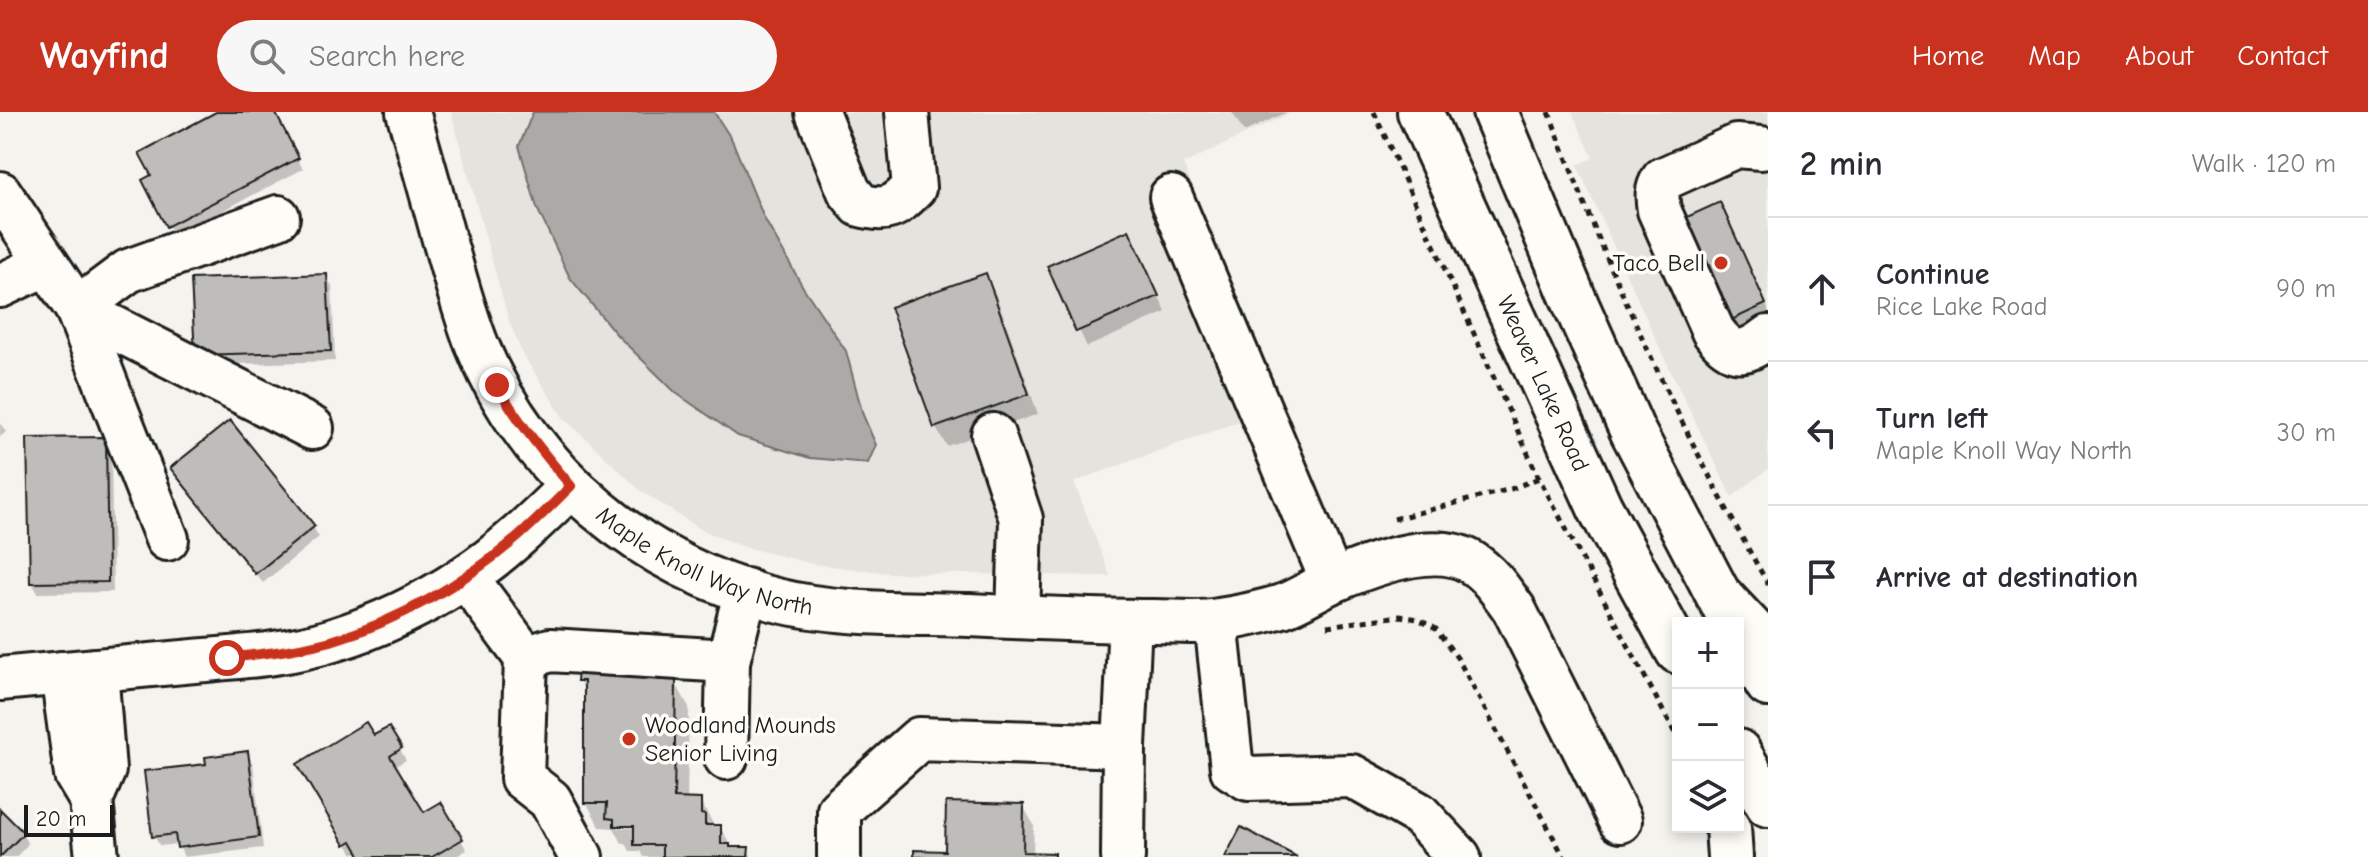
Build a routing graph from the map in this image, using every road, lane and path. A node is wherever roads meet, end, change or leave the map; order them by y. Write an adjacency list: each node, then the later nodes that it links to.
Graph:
1 (408, 112): 17 (street, Maple Knoll Way North)
2 (817, 112): 3 (street)
3 (907, 112)
4 (1420, 112): 28 (main road, Weaver Lake Road)
5 (1495, 112): 23 (main road)
6 (1549, 112): 21 (path)
7 (1766, 152): 14 (street)
8 (0, 193): 11 (street)
9 (1171, 197): 20 (street)
10 (278, 217): 13 (street)
11 (46, 264): 12 (street); 13 (street)
12 (0, 286)
13 (77, 309): 15 (street); 18 (street)
14 (1768, 337)
15 (312, 428)
16 (993, 435): 24 (street)
17 (571, 486): 19 (street); 22 (street, Maple Knoll Way North)
18 (167, 539)
19 (466, 577): 31 (street); 33 (street)
20 (1332, 581): 26 (street, Maple Knoll Way North); 40 (street, Maple Knoll Way North)
21 (1768, 584)
22 (746, 590): 24 (street, Maple Knoll Way North); 32 (street)
23 (1725, 609): 30 (main road)
24 (1018, 617): 25 (street, Maple Knoll Way North)
25 (1130, 621): 26 (street, Maple Knoll Way North); 36 (street)
26 (1216, 621): 46 (street)
27 (1317, 627): 47 (path)
28 (1672, 640)
29 (1744, 642): 35 (main road)
30 (1768, 647)
31 (526, 658): 32 (street); 43 (street)
32 (728, 661): 37 (street)
33 (79, 672): 34 (street); 42 (street)
34 (0, 679)
35 (1768, 684)
36 (1124, 746): 44 (street); 45 (street)
37 (726, 758)
38 (1743, 761): 39 (main road)
39 (1768, 804)
40 (1620, 821)
41 (1728, 833): 48 (main road)
42 (97, 857)
43 (581, 857)
44 (839, 857)
45 (1123, 857)
46 (1459, 857)
47 (1564, 857)
48 (1730, 857)

